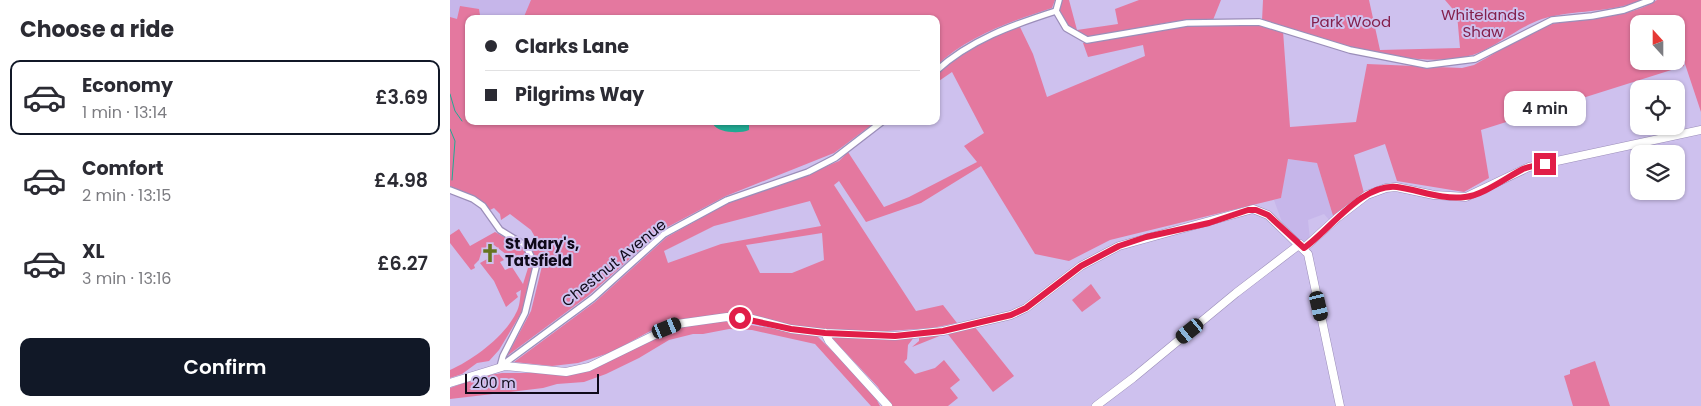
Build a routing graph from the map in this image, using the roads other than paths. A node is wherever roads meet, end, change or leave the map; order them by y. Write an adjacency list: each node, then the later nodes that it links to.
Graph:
1 (1059, 0): 3 (street)
2 (1651, 0): 3 (street)
3 (1056, 11): 4 (street)
4 (940, 67)
5 (878, 125): 10 (street, Chestnut Avenue)
6 (1701, 130): 8 (main road)
7 (450, 190): 10 (street)
8 (1302, 246): 9 (main road); 13 (main road); 14 (main road)
9 (825, 333): 10 (main road); 12 (main road)
10 (500, 367): 11 (main road)
11 (450, 383)
12 (888, 406)
13 (1096, 406)
14 (1340, 406)

